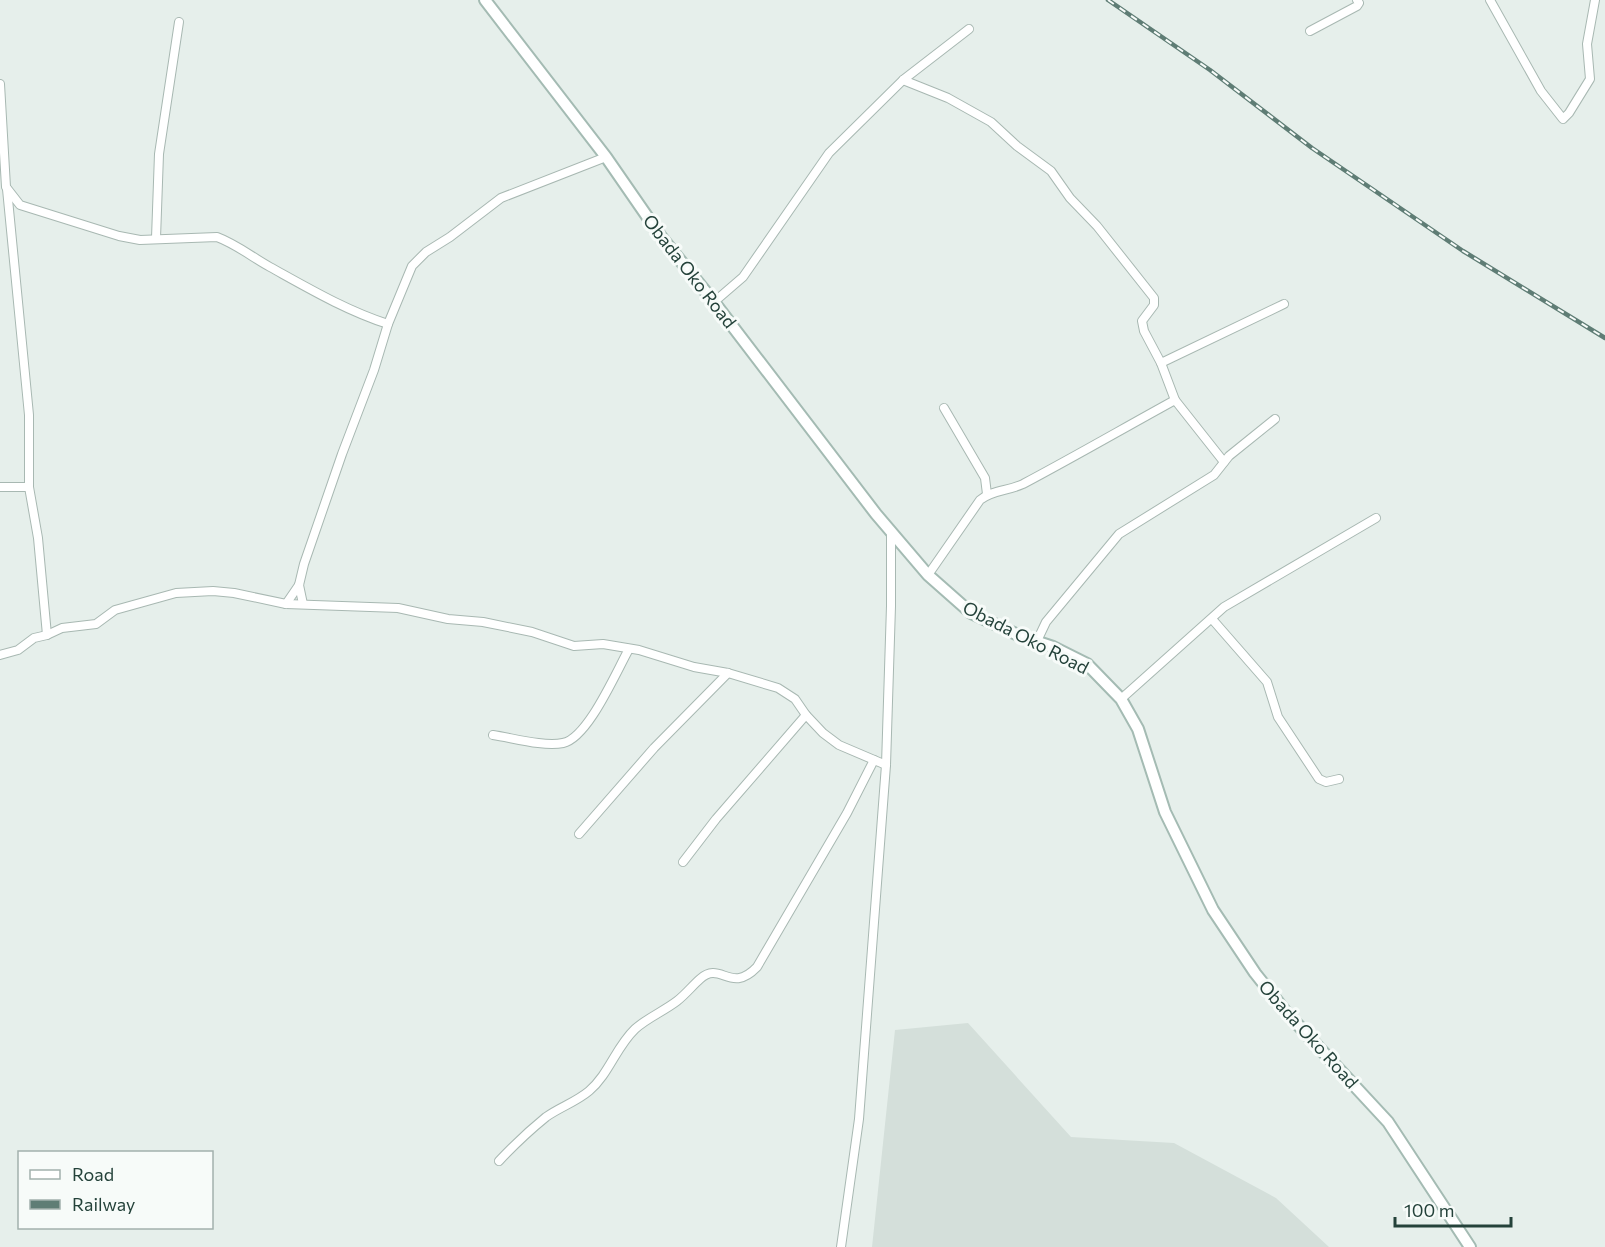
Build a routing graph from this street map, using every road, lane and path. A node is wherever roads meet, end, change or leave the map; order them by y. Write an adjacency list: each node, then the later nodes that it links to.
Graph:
1 (485, 0): 10 (main road, Obada Oko Road)
2 (1357, 0): 7 (street)
3 (1490, 0): 4 (street)
4 (1595, 0)
5 (179, 22): 12 (street)
6 (969, 29): 8 (street)
7 (1310, 31)
8 (903, 80): 13 (street); 16 (street)
9 (0, 84): 11 (street)
10 (606, 157): 13 (main road, Obada Oko Road); 15 (street)
11 (6, 187): 12 (street); 22 (street)
12 (156, 238): 15 (street)
13 (714, 302): 25 (main road, Obada Oko Road)
14 (1284, 304): 16 (street)
15 (388, 324): 27 (street)
16 (1161, 363): 17 (street)
17 (1175, 400): 20 (street); 23 (street)
18 (945, 408): 23 (street)
19 (1275, 419): 20 (street)
20 (1224, 462): 32 (street)
21 (0, 487): 22 (street)
22 (29, 487): 31 (street)
23 (987, 494): 26 (street)
24 (1376, 518): 30 (street)
25 (891, 532): 26 (main road, Obada Oko Road); 40 (street)
26 (928, 575): 32 (main road, Obada Oko Road)
27 (298, 585): 28 (street); 29 (street)
28 (286, 604): 29 (street); 31 (street)
29 (303, 604): 33 (street)
30 (1212, 619): 36 (street); 41 (street)
31 (47, 635): 34 (street)
32 (1037, 641): 36 (main road, Obada Oko Road)
33 (629, 649): 35 (street); 38 (street)
34 (0, 655)
35 (728, 673): 37 (street); 42 (street)
36 (1120, 699): 46 (main road, Obada Oko Road)
37 (806, 715): 39 (street); 43 (street)
38 (493, 735)
39 (874, 760): 40 (street); 44 (street)
40 (886, 765): 45 (street)
41 (1340, 779)
42 (579, 834)
43 (683, 862)
44 (499, 1161)
45 (841, 1247)
46 (1470, 1247)

